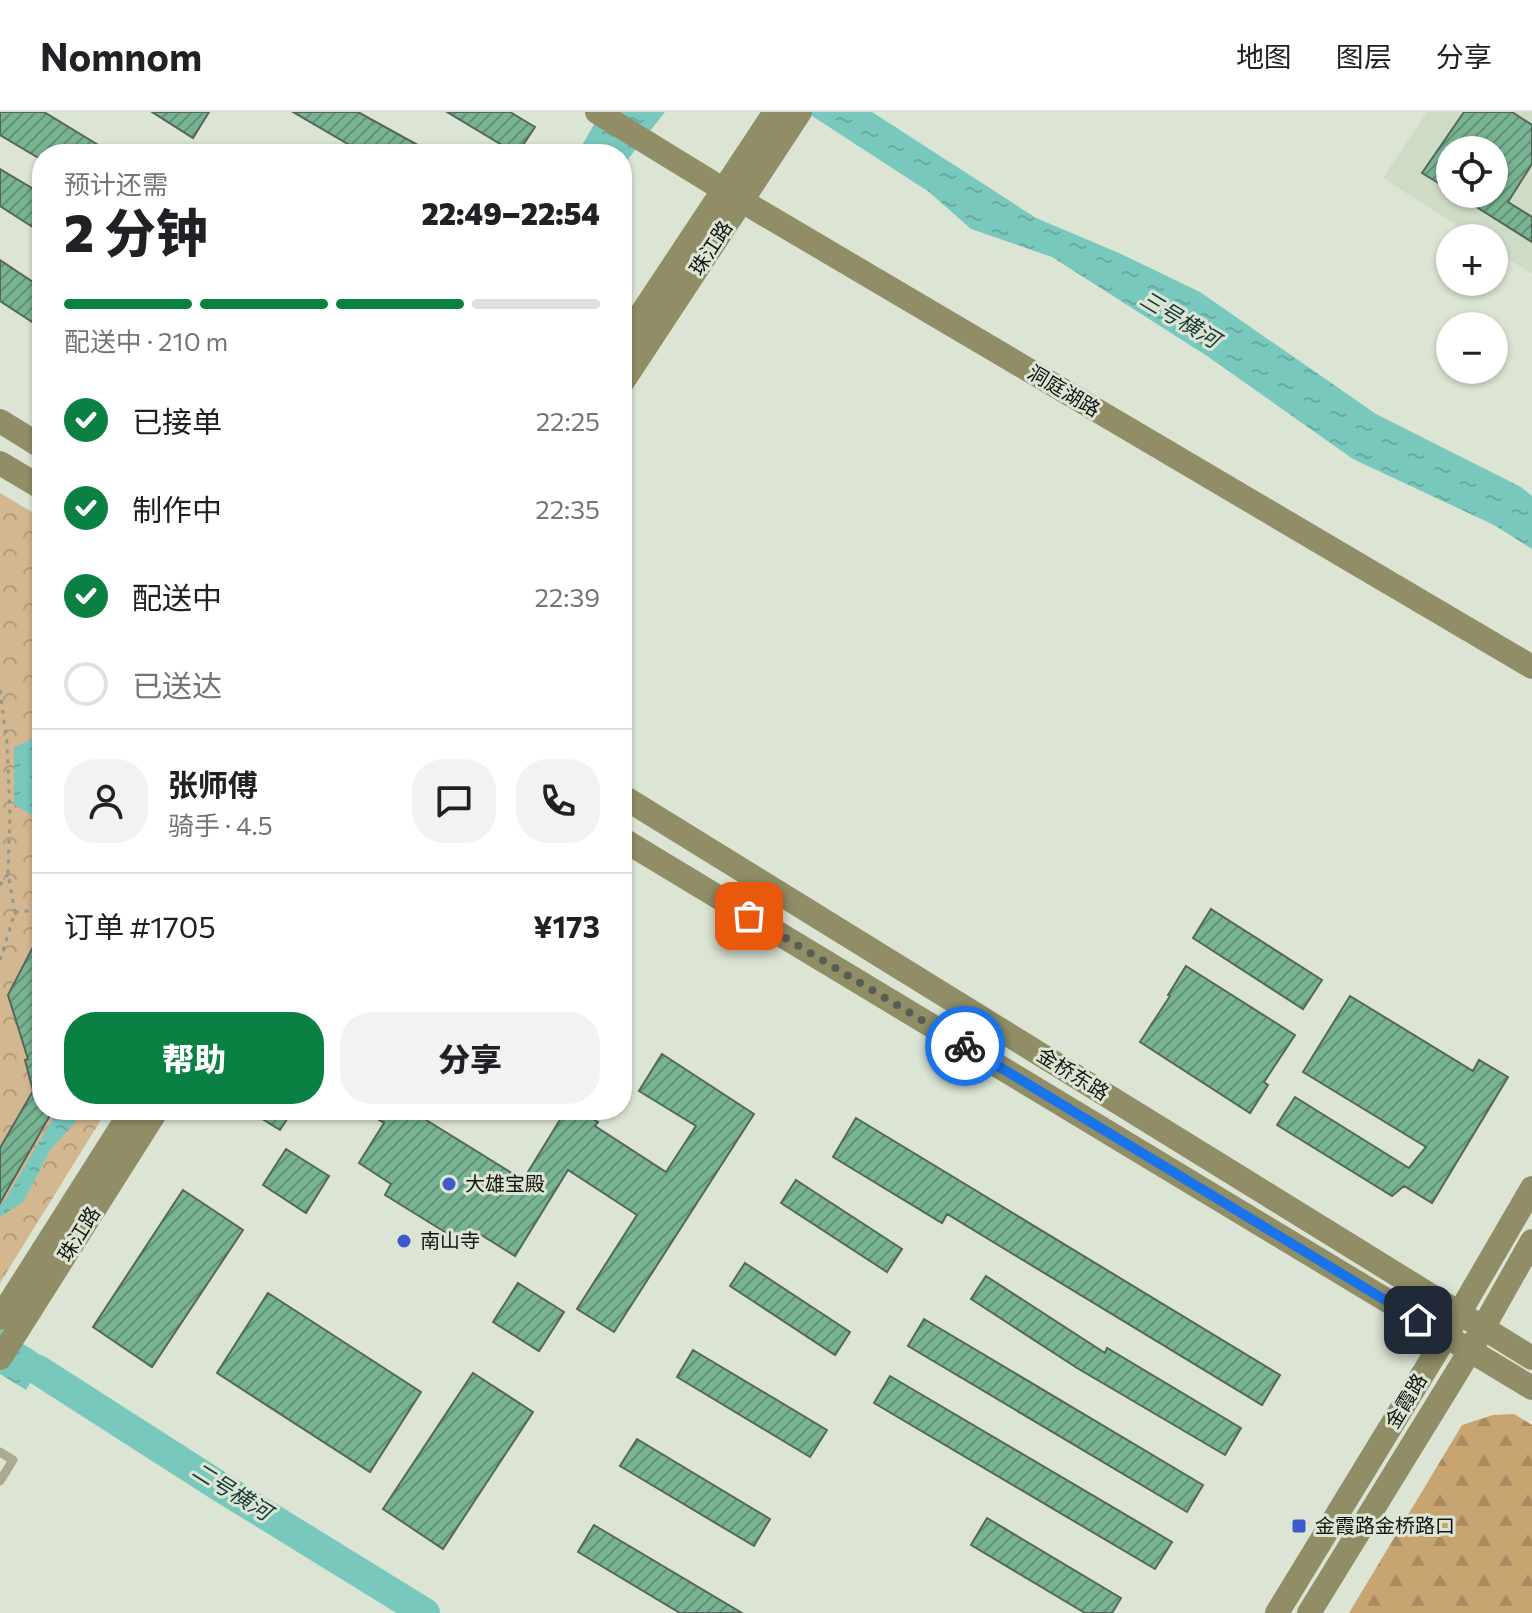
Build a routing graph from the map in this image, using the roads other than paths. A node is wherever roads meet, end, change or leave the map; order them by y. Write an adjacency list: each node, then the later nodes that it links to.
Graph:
1 (597, 112): 3 (street, 洞庭湖路)
2 (790, 114): 3 (street, 珠江路)
3 (732, 195): 4 (street, 珠江路); 5 (street, 珠江路); 10 (street, 洞庭湖路)
4 (632, 330)
5 (632, 366)
6 (0, 421): 7 (street)
7 (32, 441)
8 (0, 463): 9 (street)
9 (32, 482)
10 (1532, 667)
11 (632, 802): 17 (street, 金桥东路)
12 (632, 845): 20 (street, 金桥东路)
13 (126, 1120): 18 (street, 珠江路)
14 (150, 1120): 18 (street, 珠江路)
15 (1532, 1188): 17 (street, 金霞路)
16 (1532, 1241): 19 (street, 金霞路)
17 (1459, 1313): 19 (street, 金桥东路); 20 (street, 金霞路)
18 (8, 1320): 22 (street, 珠江路)
19 (1482, 1329): 21 (street, 金霞路); 23 (street, 金桥东路)
20 (1446, 1336): 21 (street, 金桥东路); 27 (street, 金霞路)
21 (1470, 1351): 24 (street, 金桥东路); 28 (street, 金霞路)
22 (0, 1358)
23 (1532, 1358)
24 (1532, 1388)
25 (0, 1452): 26 (lane)
26 (0, 1481)
27 (1277, 1613)
28 (1309, 1613)

